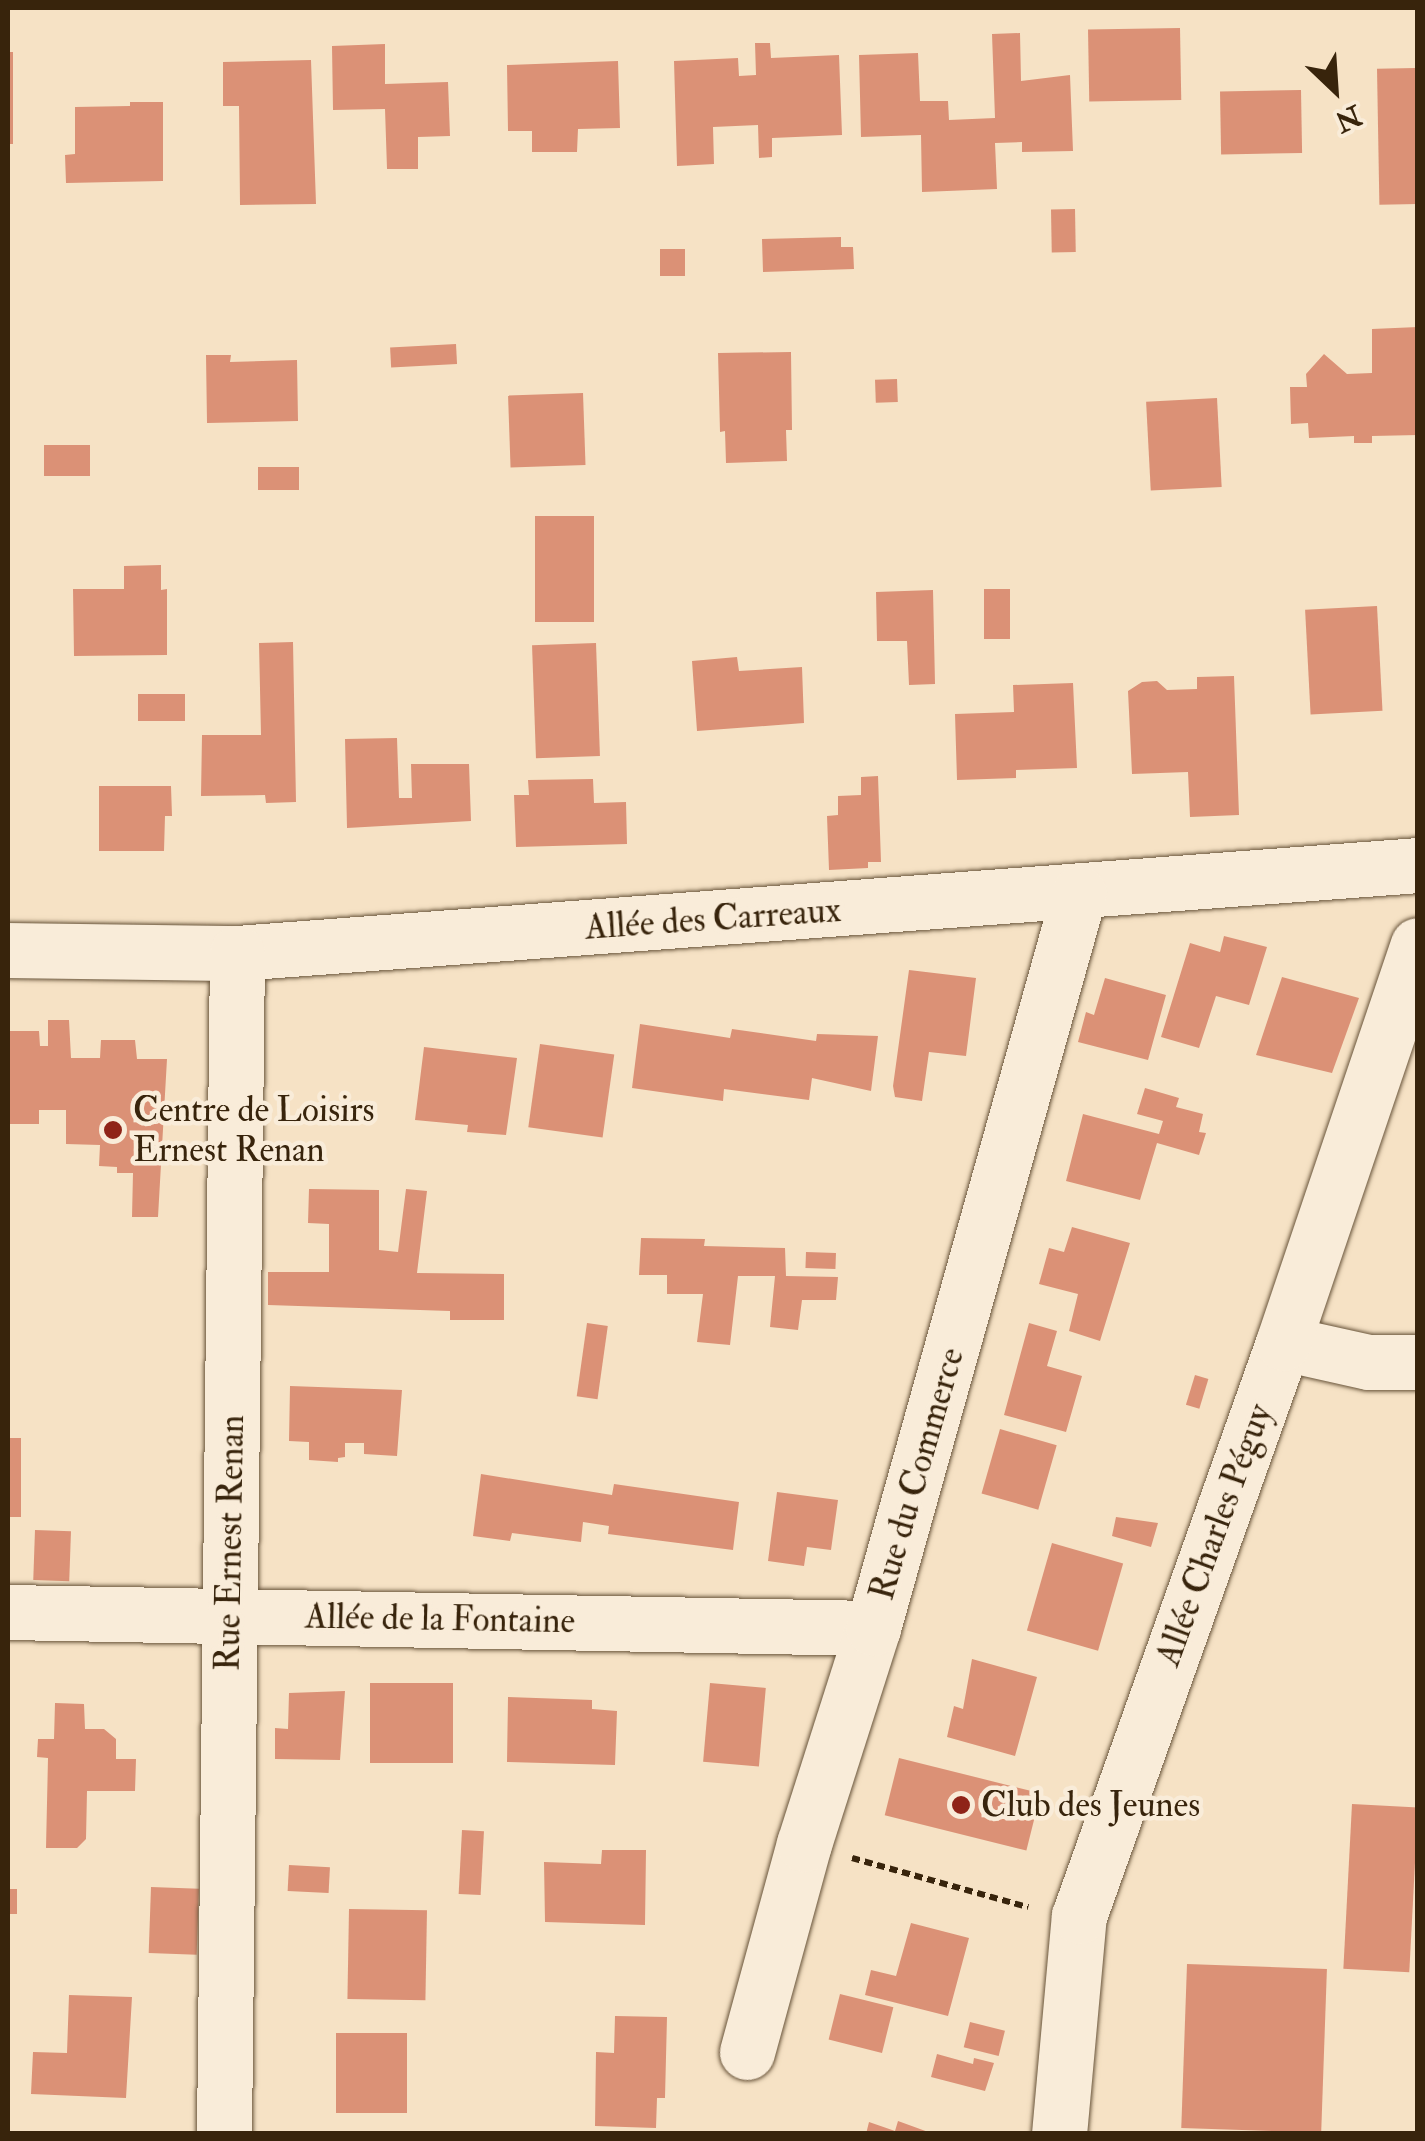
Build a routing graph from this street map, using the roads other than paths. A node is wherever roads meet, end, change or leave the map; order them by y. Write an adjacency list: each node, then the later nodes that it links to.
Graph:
1 (1418, 865): 2 (street, Allée des Carreaux)
2 (1079, 893): 5 (street, Allée des Carreaux); 10 (street, Rue du Commerce)
3 (1418, 945): 6 (street, Allée Charles Péguy)
4 (8, 950): 5 (street, Allée des Carreaux)
5 (238, 953): 9 (street, Rue Ernest Renan)
6 (1283, 1343): 7 (street); 13 (street, Allée Charles Péguy)
7 (1418, 1362)
8 (8, 1612): 9 (street, Allée de la Fontaine)
9 (229, 1614): 10 (street, Allée de la Fontaine); 12 (street, Rue Ernest Renan)
10 (873, 1628): 11 (street, Rue du Commerce)
11 (747, 2052)
12 (224, 2134)
13 (1058, 2134)

